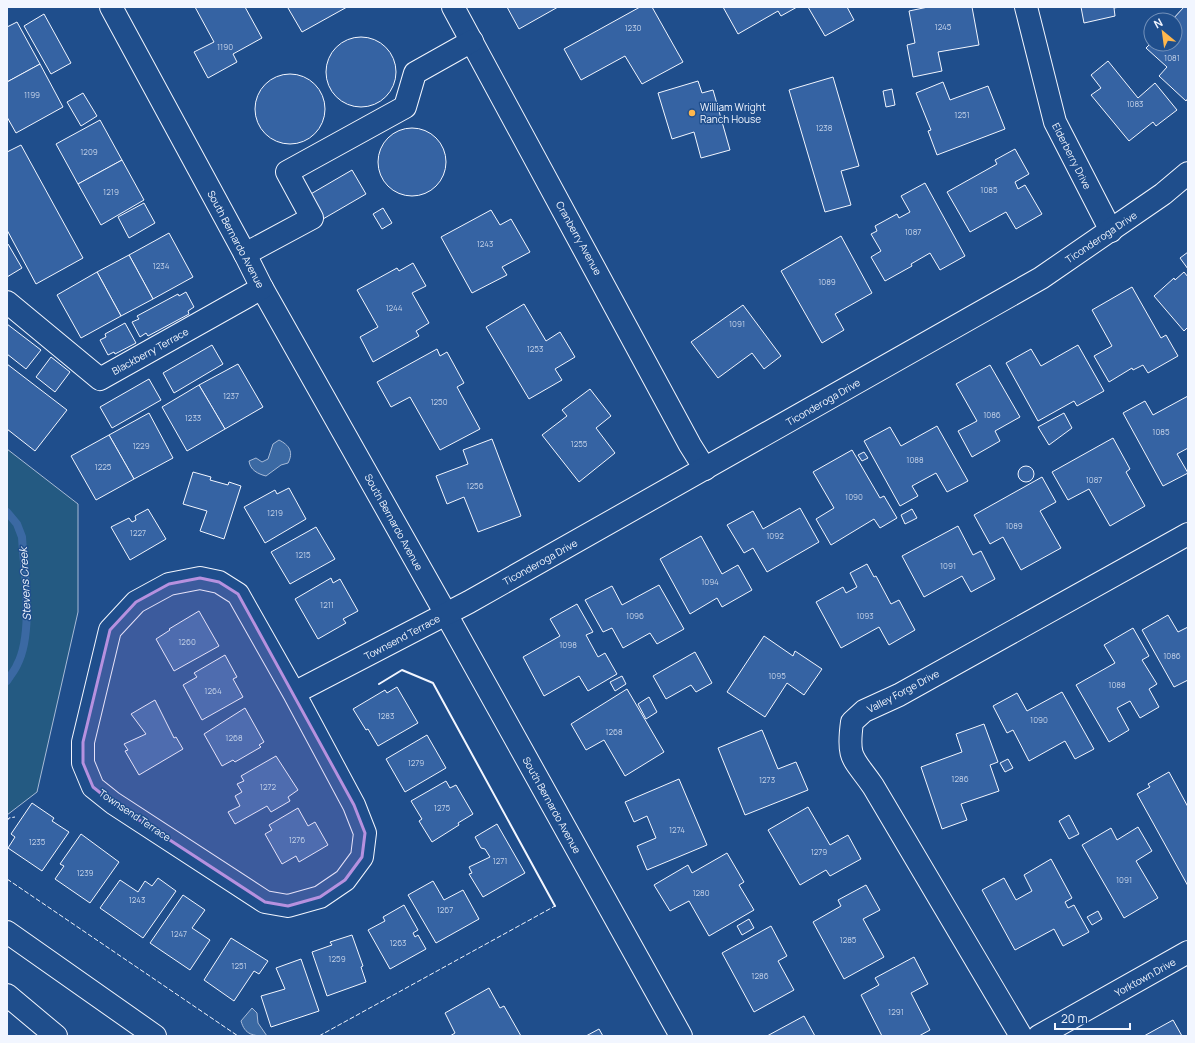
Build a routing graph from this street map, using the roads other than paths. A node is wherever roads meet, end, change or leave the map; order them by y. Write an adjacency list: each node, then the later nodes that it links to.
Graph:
1 (111, 7): 7 (main road, South Bernardo Avenue)
2 (453, 7): 4 (main road, Cranberry Avenue)
3 (1026, 7): 6 (main road, Elderberry Drive)
4 (472, 41): 7 (main road); 10 (main road, Cranberry Avenue)
5 (1188, 173): 6 (main road, Ticonderoga Drive)
6 (1112, 231): 10 (main road, Ticonderoga Drive)
7 (245, 254): 8 (main road, South Bernardo Avenue)
8 (262, 288): 9 (main road, Blackberry Terrace); 12 (main road, South Bernardo Avenue)
9 (7, 302)
10 (705, 469): 12 (main road, Ticonderoga Drive)
11 (1188, 534): 20 (main road, Valley Forge Drive)
12 (446, 614): 13 (main road, Townsend Terrace); 19 (main road, South Bernardo Avenue)
13 (294, 693): 13 (main road, Townsend Terrace)
14 (7, 932): 18 (main road)
15 (1188, 952): 21 (main road, Yorktown Drive)
16 (7, 995): 17 (main road)
17 (56, 1036)
18 (155, 1036)
19 (681, 1036)
20 (1021, 1036)
21 (1039, 1036)

